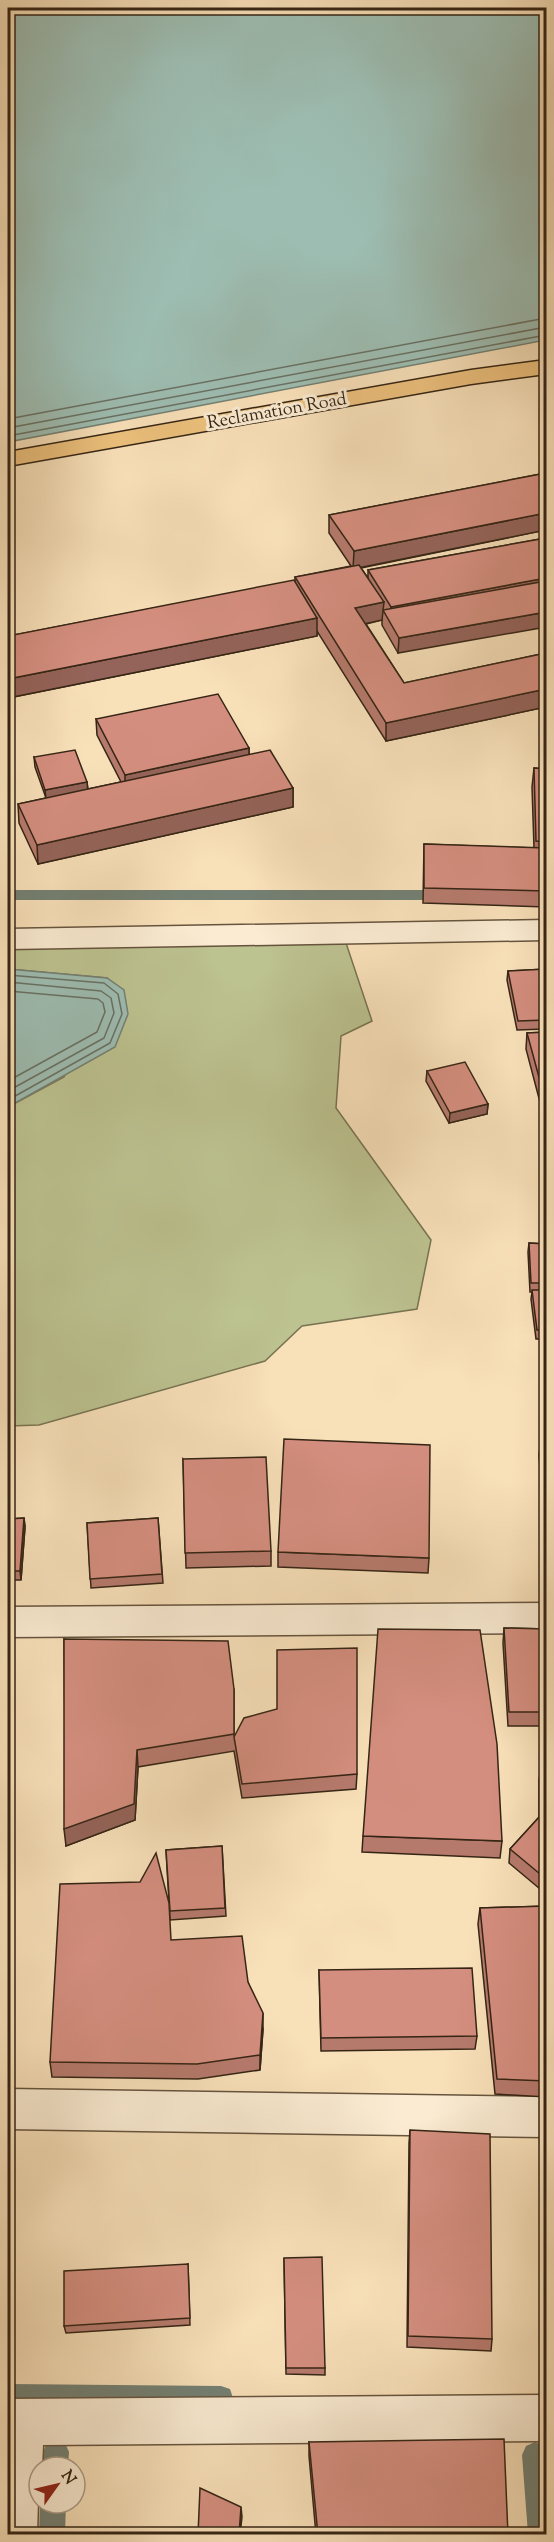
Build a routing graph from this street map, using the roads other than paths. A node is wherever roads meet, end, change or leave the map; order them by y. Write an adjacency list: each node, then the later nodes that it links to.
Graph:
1 (546, 367): 2 (main road, Reclamation Road)
2 (8, 459)
3 (546, 930): 4 (street)
4 (8, 939)
5 (546, 1618): 6 (street)
6 (8, 1622)
7 (8, 2109): 8 (street)
8 (546, 2117)
9 (546, 2418): 10 (street)
10 (15, 2422): 11 (street)
11 (13, 2535)

